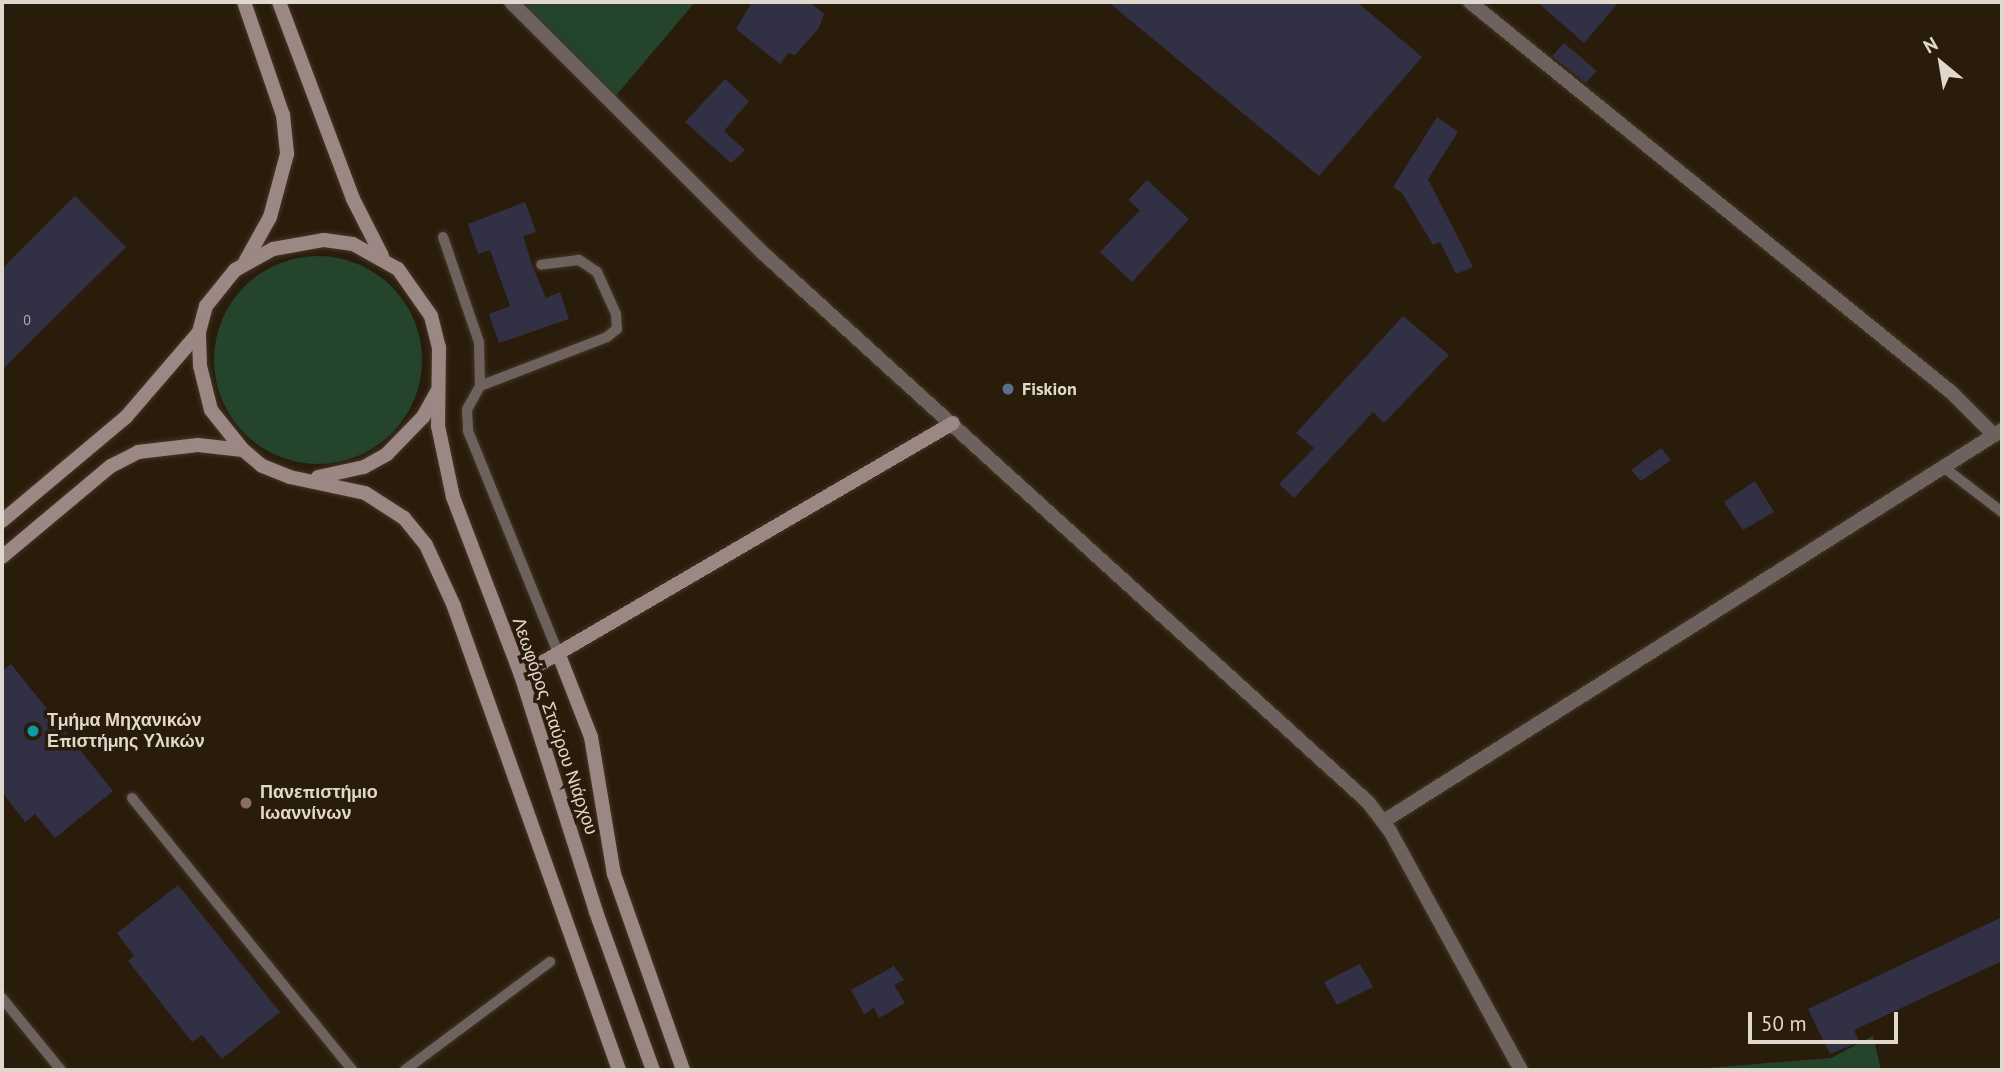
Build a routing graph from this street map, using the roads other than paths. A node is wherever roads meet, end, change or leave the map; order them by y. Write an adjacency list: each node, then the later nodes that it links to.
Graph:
1 (244, 2): 7 (main road, Λεωφόρος Σταύρου Νιάρχου)
2 (281, 2): 6 (main road, Λεωφόρος Σταύρου Νιάρχου)
3 (512, 2): 12 (street)
4 (1471, 2): 13 (street)
5 (443, 237): 10 (lane)
6 (383, 257): 7 (main road, Λεωφόρος Σταύρου Νιάρχου); 11 (main road, Λεωφόρος Σταύρου Νιάρχου)
7 (244, 263): 9 (main road, Λεωφόρος Σταύρου Νιάρχου)
8 (541, 265): 10 (lane)
9 (199, 332): 14 (main road, Λεωφόρος Σταύρου Νιάρχου); 18 (main road)
10 (480, 386): 20 (lane)
11 (438, 390): 16 (main road, Λεωφόρος Σταύρου Νιάρχου); 21 (main road, Λεωφόρος Σταύρου Νιάρχου)
12 (953, 423): 20 (main road); 23 (street)
13 (1998, 432): 15 (street)
14 (243, 450): 16 (main road, Λεωφόρος Σταύρου Νιάρχου); 19 (main road)
15 (1942, 466): 17 (lane); 23 (street)
16 (303, 479): 29 (main road, Λεωφόρος Σταύρου Νιάρχου)
17 (2002, 512)
18 (2, 521)
19 (2, 557)
20 (559, 655): 21 (main road); 31 (main road)
21 (521, 675): 30 (main road, Λεωφόρος Σταύρου Νιάρχου)
22 (132, 797): 27 (lane)
23 (1384, 821): 32 (street)
24 (550, 962): 28 (lane)
25 (2, 998): 26 (lane)
26 (61, 1070)
27 (352, 1070)
28 (405, 1070)
29 (619, 1070)
30 (653, 1070)
31 (683, 1070)
32 (1521, 1070)

